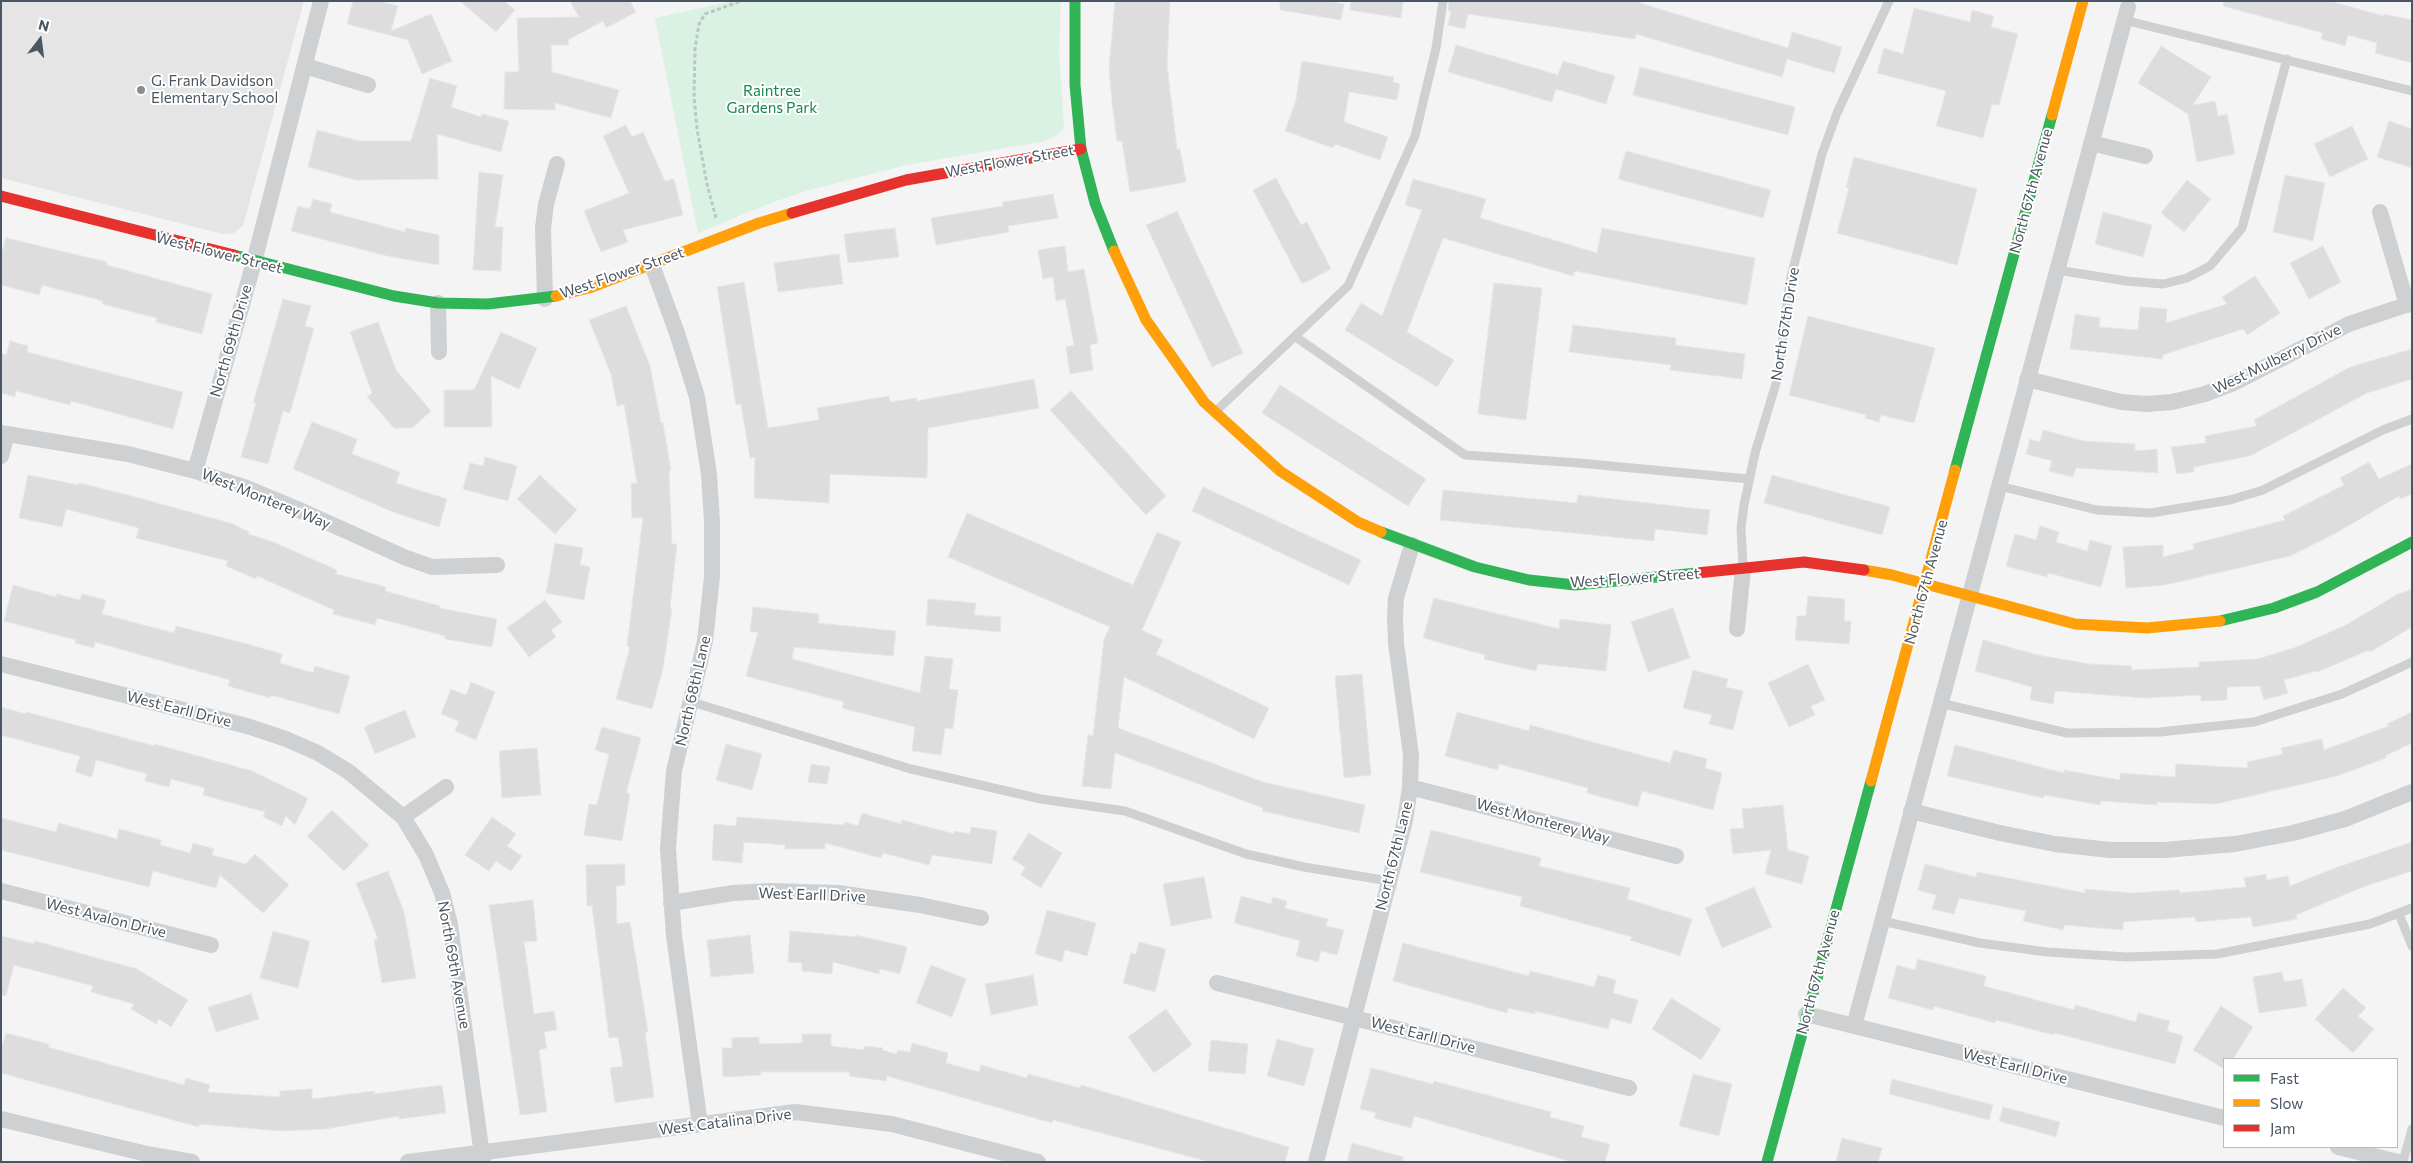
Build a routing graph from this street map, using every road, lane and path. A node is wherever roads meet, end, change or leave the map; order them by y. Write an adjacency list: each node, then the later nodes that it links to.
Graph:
1 (321, 1): 9 (street, North 69th Drive)
2 (741, 1): 18 (path)
3 (1075, 1): 13 (street)
4 (1443, 1): 25 (lane)
5 (1889, 1): 33 (lane, North 67th Drive)
6 (2082, 1): 39 (street, North 67th Avenue)
7 (2126, 14): 8 (lane); 12 (street)
8 (2287, 59): 11 (lane); 21 (lane)
9 (305, 66): 10 (street); 19 (street, North 69th Drive)
10 (368, 85)
11 (2412, 91)
12 (2091, 144): 14 (street); 21 (street)
13 (1082, 149): 20 (street, West Flower Street); 28 (street, West Flower Street)
14 (2144, 156)
15 (557, 164): 22 (street)
16 (1, 196): 19 (street, West Flower Street)
17 (2380, 212): 24 (street, West Mulberry Drive)
18 (717, 224)
19 (254, 262): 23 (street, West Flower Street); 32 (street, North 69th Drive)
20 (652, 265): 22 (street, West Flower Street); 44 (street, North 68th Lane)
21 (2057, 270): 27 (street)
22 (545, 299): 23 (street, West Flower Street)
23 (438, 303): 26 (street)
24 (2409, 304): 27 (street, West Mulberry Drive)
25 (1296, 337): 28 (lane); 33 (lane)
26 (439, 352)
27 (2028, 380): 34 (street)
28 (1215, 412): 36 (street, West Flower Street)
29 (2412, 419): 34 (lane)
30 (4, 433): 31 (street); 32 (street, West Monterey Way)
31 (1, 456)
32 (195, 471): 37 (street, West Monterey Way)
33 (1750, 480): 38 (lane, North 67th Drive)
34 (1999, 486): 40 (street)
35 (2412, 542): 40 (street, West Flower Street)
36 (1412, 546): 38 (street, West Flower Street); 47 (street, North 67th Lane)
37 (497, 565)
38 (1743, 569): 39 (street, West Flower Street); 41 (street, North 67th Drive)
39 (1926, 583): 40 (street, West Flower Street); 63 (street, North 67th Avenue)
40 (1969, 596): 45 (street)
41 (1737, 629)
42 (2412, 662): 45 (lane)
43 (1, 664): 46 (street, West Earll Drive)
44 (692, 702): 53 (lane); 55 (street, North 68th Lane)
45 (1940, 703): 50 (street)
46 (350, 772): 51 (street, North 69th Avenue)
47 (1410, 786): 52 (street, West Monterey Way); 53 (street, North 67th Lane)
48 (446, 787): 51 (street)
49 (2412, 792): 50 (street)
50 (1911, 811): 59 (street)
51 (403, 817): 72 (street, North 69th Avenue)
52 (1676, 856)
53 (1389, 881): 64 (street, North 67th Lane)
54 (1, 891): 60 (street, West Avalon Drive)
55 (671, 903): 58 (street, West Earll Drive); 69 (street, North 68th Lane)
56 (2412, 908): 57 (lane)
57 (2399, 914): 59 (lane); 61 (lane)
58 (981, 918)
59 (1882, 921): 65 (street)
60 (211, 945)
61 (2412, 946)
62 (1217, 983): 64 (street, West Earll Drive)
63 (1806, 1014): 65 (street, West Earll Drive); 77 (street, North 67th Avenue)
64 (1353, 1016): 66 (street, West Earll Drive); 76 (street, North 67th Lane)
65 (1854, 1026): 68 (street, West Earll Drive)
66 (1629, 1088)
67 (1, 1118): 73 (street)
68 (2223, 1118)
69 (700, 1124): 72 (street, West Catalina Drive); 75 (street, West Catalina Drive)
70 (2412, 1129): 79 (lane)
71 (2342, 1148): 78 (street)
72 (482, 1156): 74 (street, West Catalina Drive)
73 (192, 1162)
74 (408, 1162)
75 (1038, 1162)
76 (1316, 1162)
77 (1767, 1162)
78 (2398, 1162)
79 (2403, 1162)

